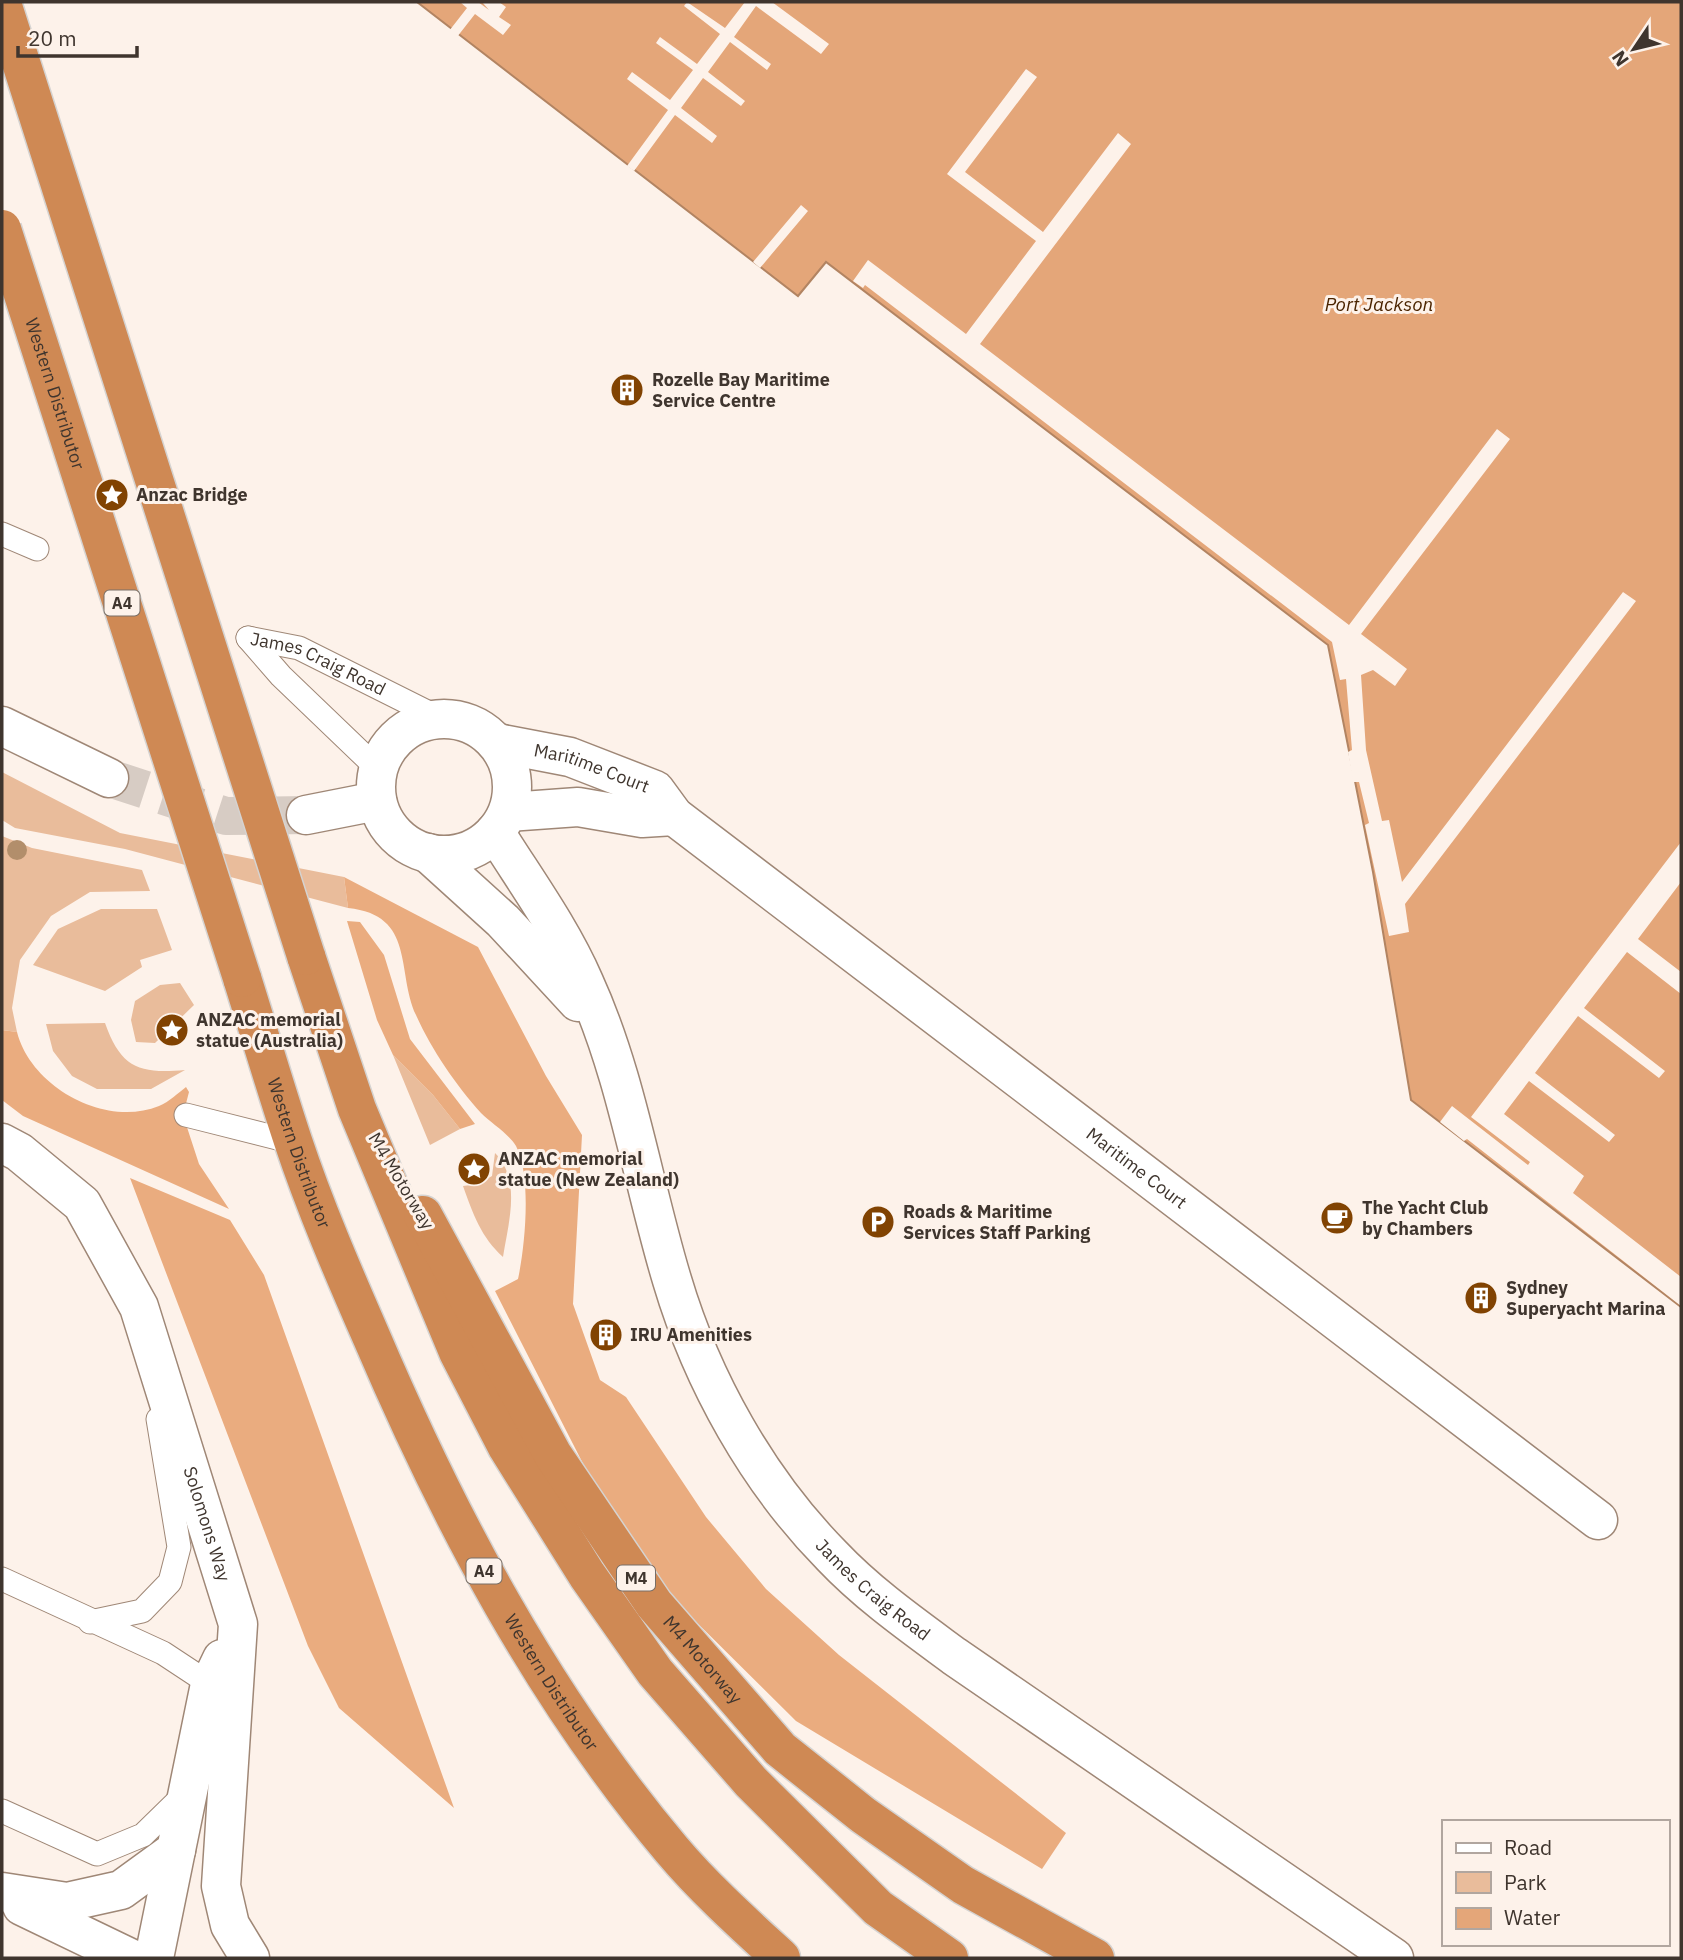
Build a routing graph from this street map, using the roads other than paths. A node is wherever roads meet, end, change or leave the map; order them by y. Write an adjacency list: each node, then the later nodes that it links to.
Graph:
1 (2, 3): 15 (highway, bridge)
2 (2, 229): 17 (highway, Western Distributor / A4, bridge)
3 (2, 534): 4 (lane)
4 (37, 549)
5 (439, 718): 7 (street); 9 (street); 9 (lane, James Craig Road)
6 (2, 726): 8 (street)
7 (497, 743): 11 (street, Maritime Court); 12 (street)
8 (110, 778)
9 (377, 785): 10 (street); 13 (street)
10 (306, 815)
11 (674, 816): 12 (street, Maritime Court); 20 (street, Maritime Court)
12 (501, 822): 13 (street); 14 (street, James Craig Road)
13 (428, 853): 14 (street, James Craig Road)
14 (601, 1026): 35 (street, James Craig Road)
15 (357, 1109): 33 (highway); 34 (highway, M4 Motorway / M4)
16 (186, 1115): 17 (lane)
17 (293, 1142): 29 (highway, Western Distributor / A4)
18 (2, 1143): 19 (street, Solomons Way)
19 (139, 1307): 22 (lane); 23 (street, Solomons Way)
20 (1598, 1520)
21 (2, 1579): 22 (lane)
22 (90, 1622): 24 (lane)
23 (238, 1624): 24 (street); 32 (street, Solomons Way)
24 (210, 1684): 25 (street)
25 (188, 1791): 26 (lane); 27 (street)
26 (2, 1811)
27 (176, 1850): 28 (street); 31 (street)
28 (2, 1894): 30 (street)
29 (778, 1955)
30 (130, 1958)
31 (154, 1958)
32 (250, 1958)
33 (949, 1958)
34 (1096, 1958)
35 (1395, 1958)

